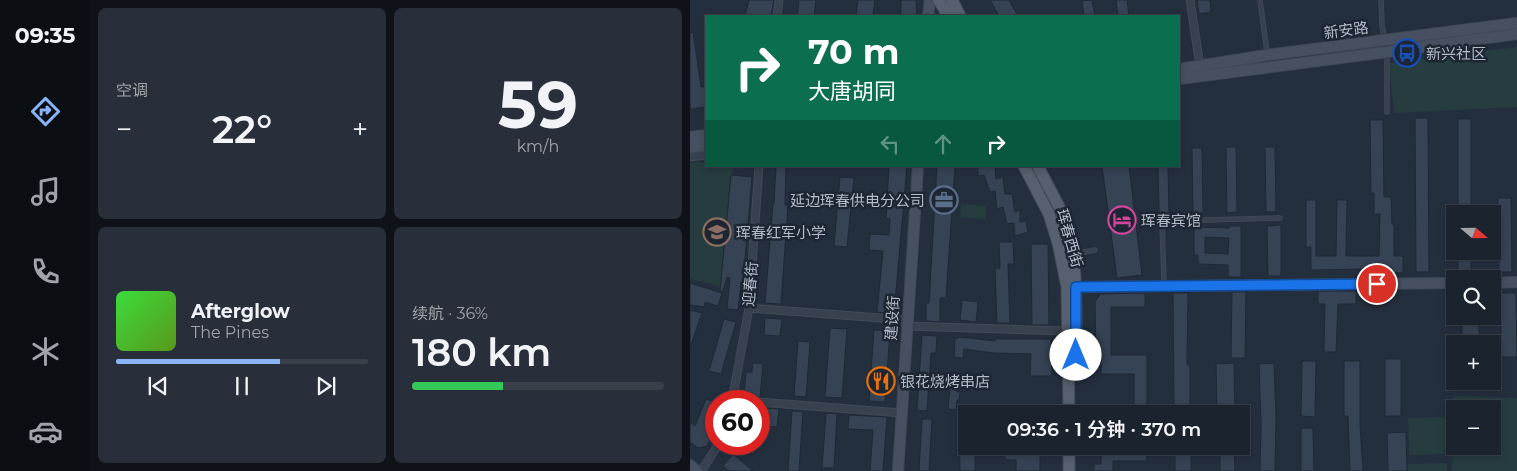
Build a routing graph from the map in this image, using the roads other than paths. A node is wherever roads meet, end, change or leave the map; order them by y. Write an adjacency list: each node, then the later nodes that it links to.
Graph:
1 (779, 0): 8 (street)
2 (930, 0): 9 (main road)
3 (939, 0): 10 (main road)
4 (952, 0): 11 (main road)
5 (1190, 0): 17 (street)
6 (1260, 0): 16 (lane)
7 (1381, 0): 14 (lane)
8 (777, 15)
9 (928, 15)
10 (947, 15)
11 (960, 15)
12 (1517, 23): 14 (main road, 新安路)
13 (1517, 34): 15 (main road, 新安路)
14 (1384, 40): 15 (lane); 16 (main road, 新安路)
15 (1387, 52): 18 (main road, 新安路); 21 (lane)
16 (1267, 56): 17 (main road, 新安路); 18 (lane)
17 (1200, 66): 19 (main road, 新安路)
18 (1269, 67): 20 (main road, 新安路)
19 (1180, 69)
20 (1180, 79)
21 (1387, 112)
22 (705, 135): 23 (main road)
23 (690, 137)
24 (705, 145): 25 (main road)
25 (690, 147)
26 (705, 155): 27 (street)
27 (690, 157)
28 (760, 167): 40 (street, 迎春街)
29 (918, 167): 41 (main road, 建设街)
30 (1025, 167): 39 (main road, 珲春西街)
31 (1039, 167): 34 (main road, 珲春西街)
32 (1280, 218): 38 (lane)
33 (1095, 250): 34 (lane)
34 (1072, 255): 39 (main road, 珲春西街)
35 (1517, 282): 37 (main road)
36 (1446, 283): 38 (main road)
37 (1501, 283)
38 (1164, 286): 39 (main road)
39 (1072, 287): 42 (main road, 珲春西街); 46 (main road, 珲春西街)
40 (749, 308): 41 (street); 43 (street, 迎春街)
41 (907, 323): 42 (street); 47 (main road, 建设街)
42 (1067, 331): 45 (main road, 珲春西街)
43 (734, 390)
44 (770, 403): 47 (street)
45 (1069, 405)
46 (1076, 405)
47 (902, 413): 53 (main road, 建设街)
48 (711, 455): 52 (street)
49 (1069, 455): 54 (main road)
50 (1076, 455): 55 (main road)
51 (690, 465): 52 (main road)
52 (699, 471)
53 (898, 471)
54 (1069, 471)
55 (1076, 471)

